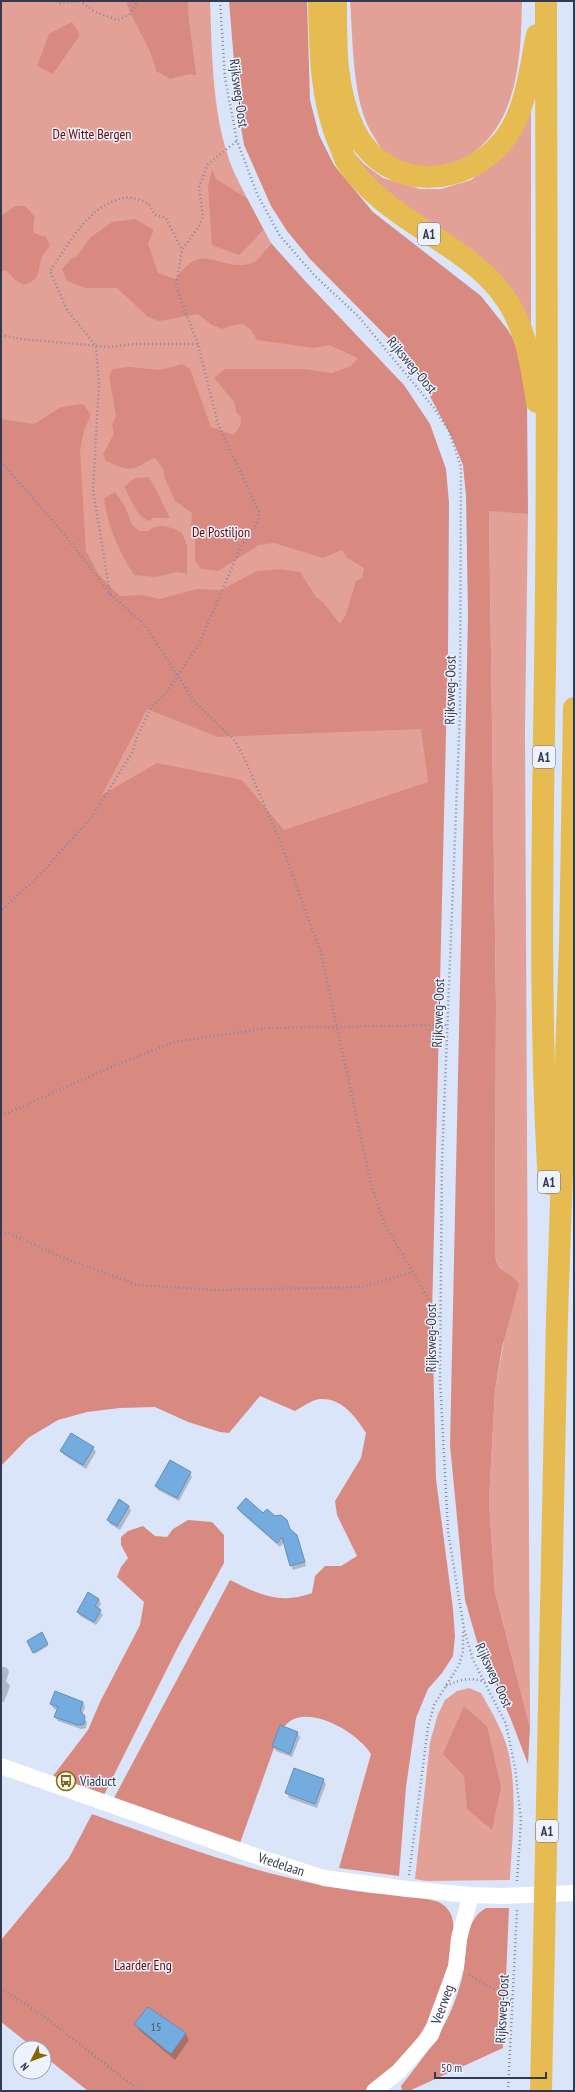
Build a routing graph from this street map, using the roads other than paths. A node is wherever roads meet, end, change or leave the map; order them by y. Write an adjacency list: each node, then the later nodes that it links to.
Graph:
1 (318, 1): 4 (highway, A1)
2 (336, 1): 3 (highway, A1)
3 (545, 1): 4 (highway, A1)
4 (548, 467): 6 (highway, A1)
5 (574, 708): 6 (highway, A1)
6 (557, 1316): 11 (highway, A1)
7 (1, 1766): 9 (street, Vredelaan)
8 (574, 1893): 9 (street, Vredelaan)
9 (471, 1895): 10 (street, Veerweg)
10 (374, 2091)
11 (541, 2091)

